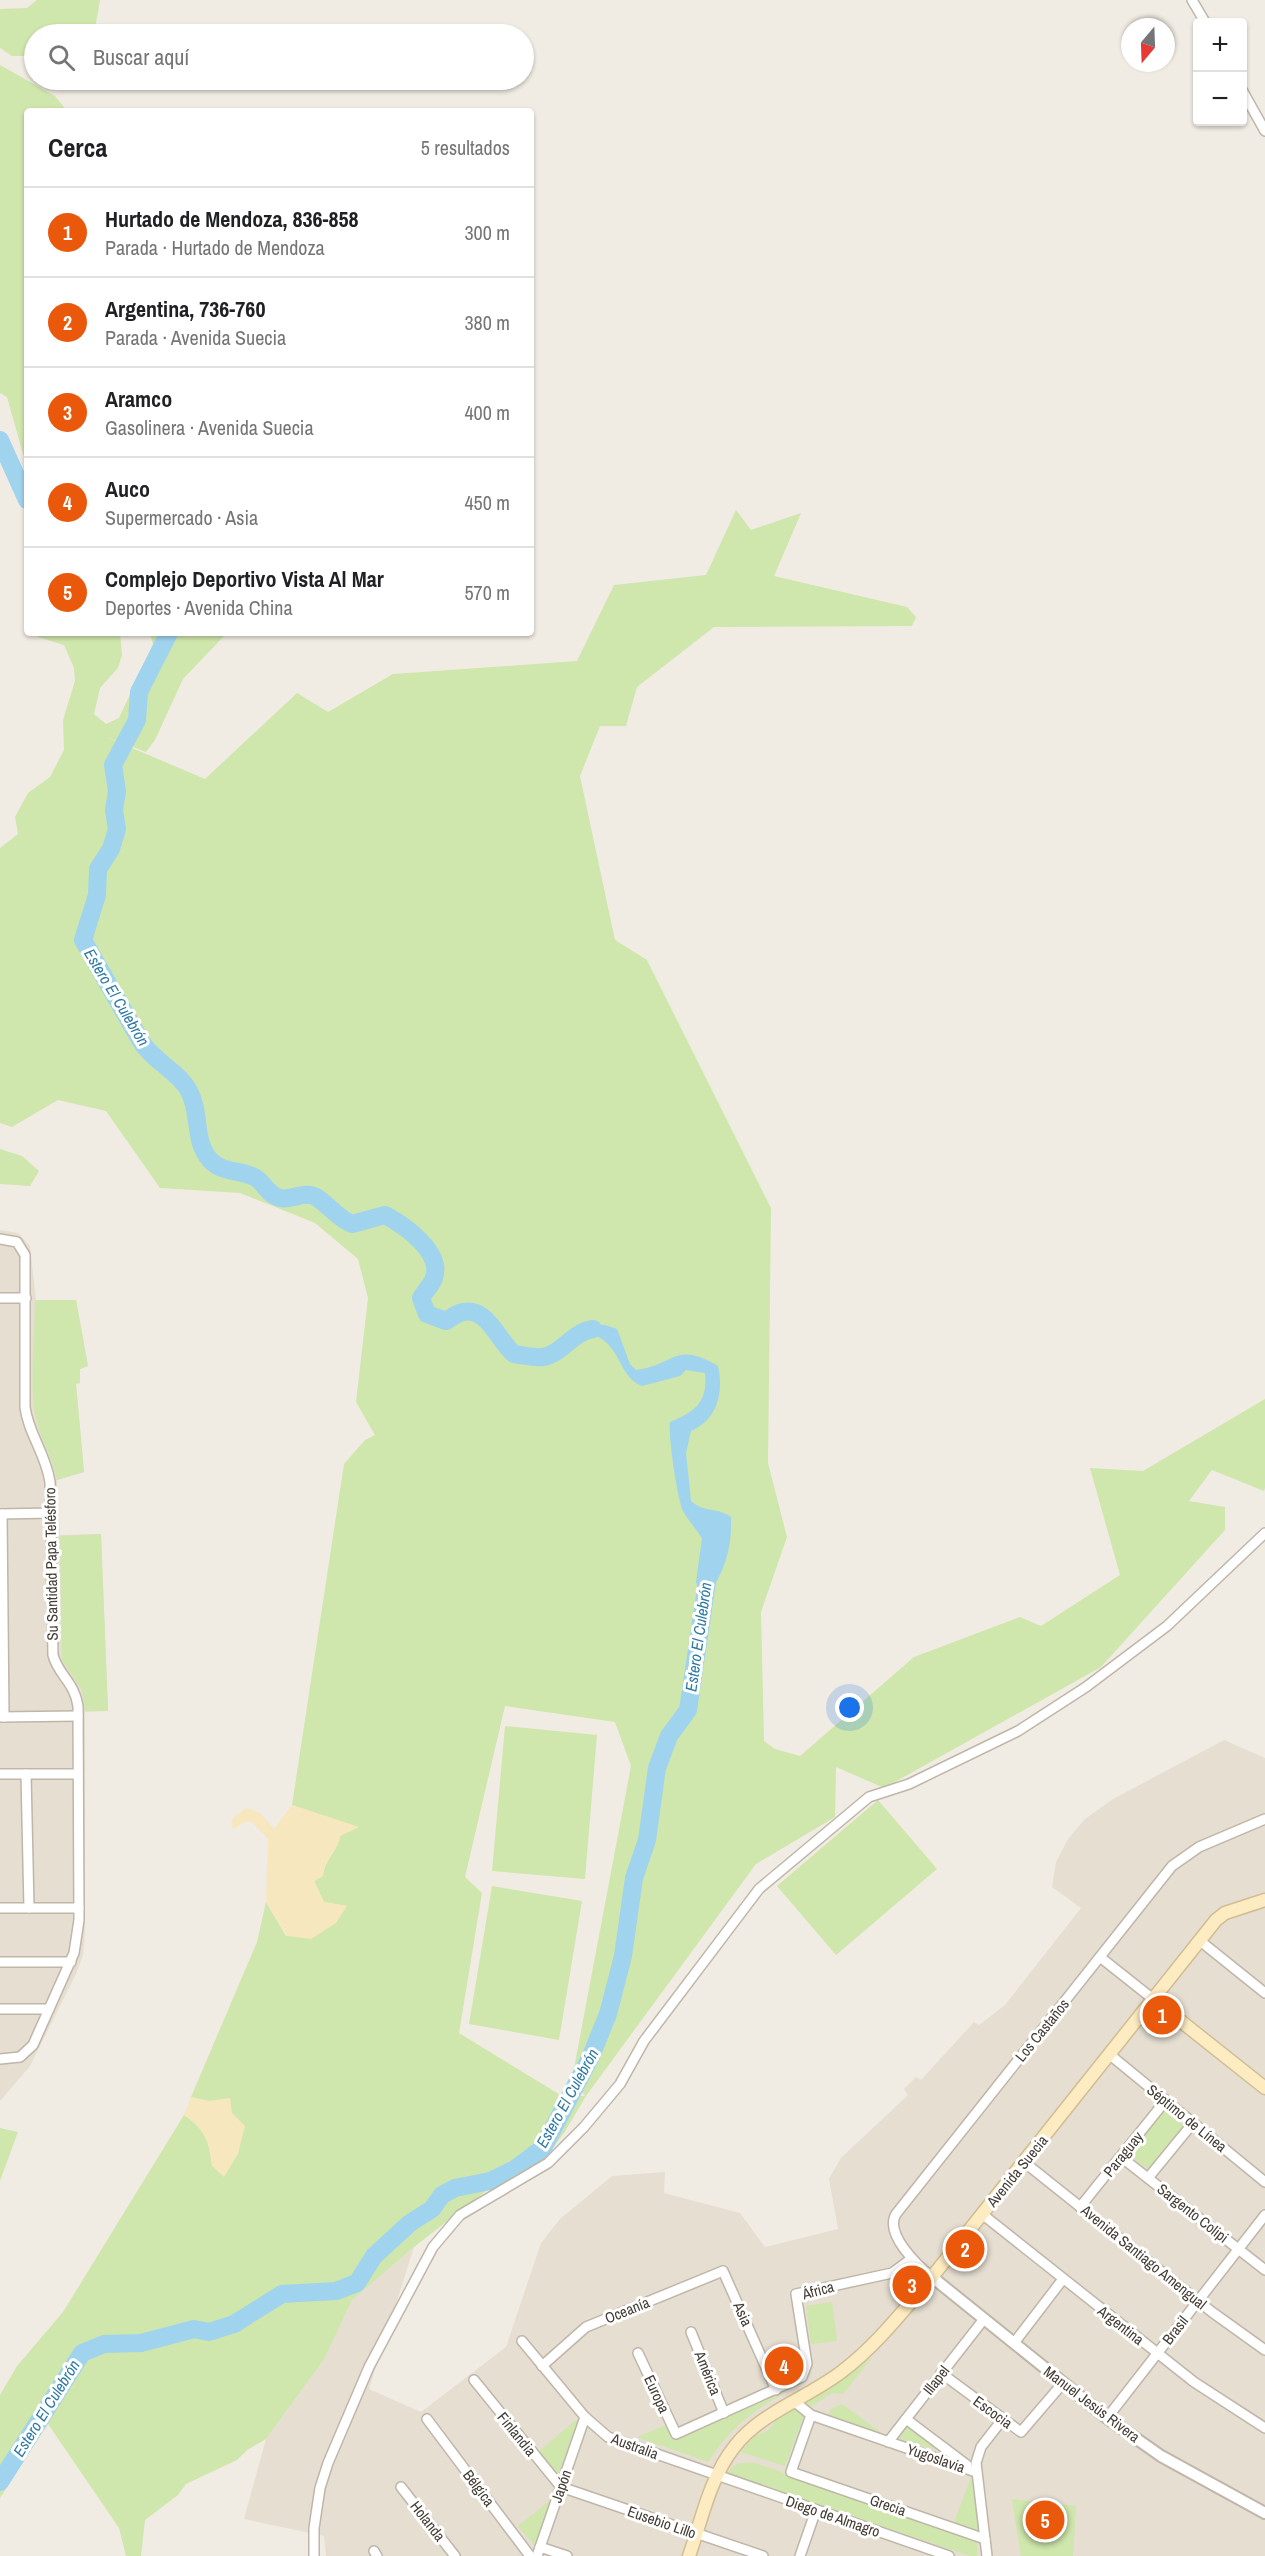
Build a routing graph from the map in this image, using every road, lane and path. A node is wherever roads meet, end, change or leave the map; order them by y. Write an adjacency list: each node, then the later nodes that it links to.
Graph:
1 (1192, 0): 2 (street)
2 (1203, 18)
3 (1247, 99): 4 (street)
4 (1265, 131)
5 (0, 1239): 7 (street, Su Santidad Papa Telésforo)
6 (0, 1298): 7 (street)
7 (26, 1298): 8 (street, Su Santidad Papa Telésforo)
8 (52, 1513): 9 (street); 11 (street, Su Santidad Papa Telésforo)
9 (1, 1514): 12 (street)
10 (1265, 1533): 80 (street)
11 (78, 1716): 12 (street); 15 (street, Su Santidad Papa Telésforo)
12 (2, 1717)
13 (0, 1774): 14 (street)
14 (26, 1774): 15 (street); 19 (street)
15 (78, 1774): 20 (street, Su Santidad Papa Telésforo)
16 (1265, 1819): 22 (street, Los Castaños)
17 (1264, 1902): 21 (main road, Avenida Suecia)
18 (0, 1908): 19 (street)
19 (28, 1908): 20 (street)
20 (79, 1908): 24 (street, Su Santidad Papa Telésforo)
21 (1199, 1940): 26 (street); 27 (main road, Avenida Suecia)
22 (1100, 1957): 27 (street); 43 (street, Los Castaños)
23 (0, 1962): 24 (street)
24 (71, 1962): 29 (street, Su Santidad Papa Telésforo)
25 (1265, 1977): 26 (street)
26 (1261, 1990)
27 (1153, 1999): 30 (main road, Avenida Suecia); 32 (main road)
28 (0, 2009): 29 (street)
29 (49, 2009): 31 (street, Su Santidad Papa Telésforo)
30 (1109, 2054): 33 (street, Séptimo de Línea); 36 (main road, Avenida Suecia)
31 (4, 2059)
32 (1265, 2088)
33 (1166, 2100): 34 (street, Séptimo de Línea); 35 (street, Paraguay)
34 (1193, 2123): 37 (street); 38 (street, Séptimo de Línea)
35 (1121, 2157): 37 (street, Sargento Colipi); 39 (street, Paraguay)
36 (1024, 2162): 39 (street, Avenida Santiago Amengual); 40 (main road, Avenida Suecia)
37 (1148, 2178): 42 (street, Sargento Colipi)
38 (1265, 2182)
39 (1080, 2207): 48 (street, Avenida Santiago Amengual)
40 (982, 2214): 46 (main road, Avenida Suecia); 47 (street, Argentina)
41 (1265, 2215): 42 (street, Brasil)
42 (1238, 2249): 44 (street, Sargento Colipi); 48 (street, Brasil)
43 (911, 2259): 46 (street, Los Castaños); 60 (street, África)
44 (1265, 2270)
45 (723, 2271): 56 (street, Oceanía); 60 (street, Asia)
46 (932, 2277): 49 (street, Manuel Jesús Rivera); 61 (main road, Avenida Suecia)
47 (1063, 2279): 52 (street); 55 (street, Argentina)
48 (1198, 2301): 53 (street, Avenida Santiago Amengual); 55 (street, Brasil)
49 (984, 2319): 52 (street, Manuel Jesús Rivera); 57 (street, Illapel)
50 (691, 2332): 62 (street, América)
51 (522, 2342): 56 (street, Australia)
52 (1014, 2343): 59 (street, Manuel Jesús Rivera)
53 (1265, 2350)
54 (638, 2353): 62 (street, Europa)
55 (1157, 2353): 65 (street, Brasil); 69 (street, Argentina)
56 (542, 2366): 64 (street, Australia)
57 (941, 2373): 67 (street, Illapel); 68 (street, Escocia)
58 (474, 2380): 74 (street, Finlandia)
59 (1063, 2383): 65 (street, Manuel Jesús Rivera); 68 (street, Escocia)
60 (776, 2390): 62 (street)
61 (795, 2402): 63 (street, Yugoslavia); 72 (main road, Avenida Suecia)
62 (724, 2413)
63 (811, 2415): 70 (street, Yugoslavia); 78 (street, Grecia)
64 (585, 2417): 72 (street, Australia); 74 (street, Japón)
65 (1107, 2418): 76 (street, Manuel Jesús Rivera)
66 (427, 2419): 82 (street, Bélgica)
67 (906, 2419): 70 (street, Illapel); 71 (street, Yugoslavia)
68 (1002, 2420): 71 (street)
69 (1265, 2428)
70 (888, 2442): 71 (street, Yugoslavia)
71 (976, 2472): 78 (street)
72 (717, 2475): 75 (street, Diego de Almagro); 77 (main road, Avenida Suecia)
73 (401, 2487): 81 (street, Holanda)
74 (561, 2487): 77 (street, Eusebio Lillo); 79 (street, Japón)
75 (816, 2510): 86 (street); 87 (street, Diego de Almagro)
76 (1265, 2513)
77 (697, 2533): 84 (main road, Avenida Suecia); 85 (street, Eusebio Lillo)
78 (985, 2539): 88 (street)
79 (539, 2552): 83 (street)
80 (314, 2556)
81 (455, 2556)
82 (530, 2556)
83 (567, 2556)
84 (689, 2556)
85 (763, 2556)
86 (800, 2556)
87 (948, 2556)
88 (987, 2556)

